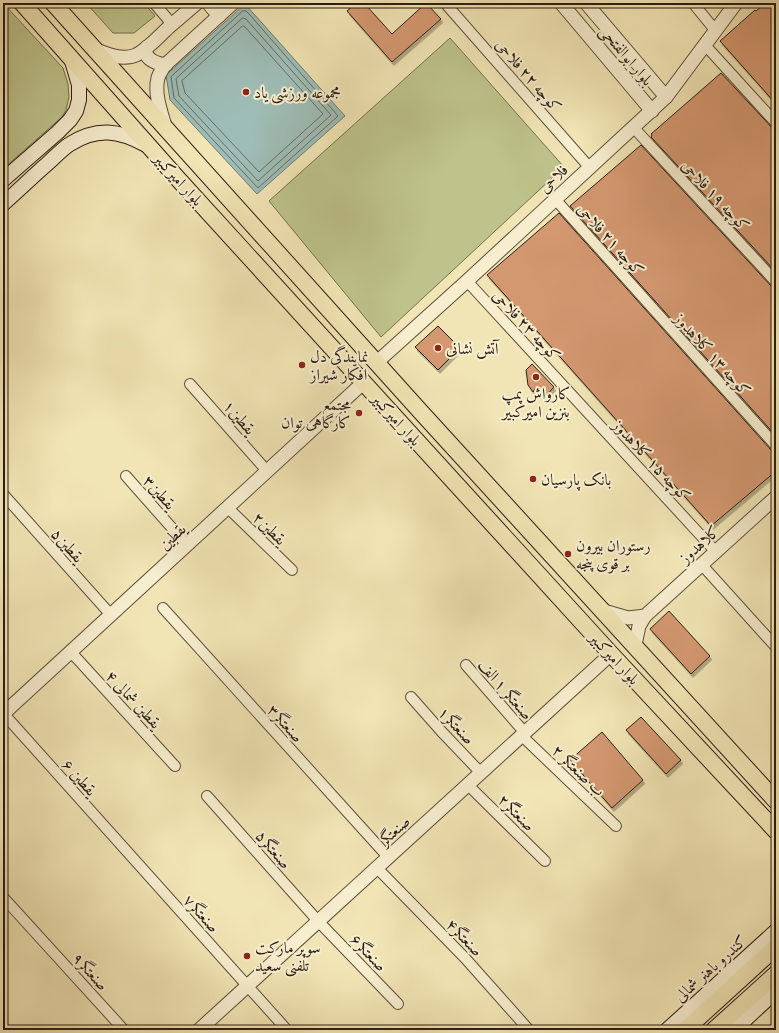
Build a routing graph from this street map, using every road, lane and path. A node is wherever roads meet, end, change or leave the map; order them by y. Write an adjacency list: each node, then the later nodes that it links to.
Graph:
1 (22, 3): 18 (main road, بلوار امیرکبیر)
2 (53, 3): 17 (main road, بلوار امیرکبیر)
3 (154, 3): 13 (street)
4 (197, 3): 13 (street)
5 (208, 3): 12 (street)
6 (233, 3): 12 (street)
7 (445, 3): 28 (street, کوچه ۲۲ فلاحی)
8 (561, 3): 21 (street, بلوار ابوالفتحی)
9 (586, 3): 20 (street, بلوار ابوالفتحی)
10 (693, 3): 14 (street)
11 (736, 3): 14 (street, فلاحی)
12 (219, 16): 19 (street)
13 (172, 24): 16 (street)
14 (715, 30): 15 (street, فلاحی)
15 (704, 45): 20 (street, فلاحی); 22 (street)
16 (147, 47): 17 (street); 19 (street)
17 (93, 48): 23 (main road, بلوار امیرکبیر)
18 (72, 61): 25 (main road); 27 (main road, بلوار امیرکبیر)
19 (166, 65): 23 (street)
20 (666, 97): 21 (street, فلاحی)
21 (652, 111): 24 (street, فلاحی)
22 (776, 123)
23 (165, 128): 35 (main road, بلوار امیرکبیر)
24 (634, 128): 28 (street, فلاحی); 33 (street, کوچه ۱۹ فلاحی)
25 (58, 132): 26 (main road); 29 (main road)
26 (70, 144): 27 (main road); 31 (main road)
27 (150, 147): 36 (main road, بلوار امیرکبیر)
28 (590, 168): 30 (street, فلاحی)
29 (3, 180)
30 (555, 199): 32 (street, فلاحی); 34 (street, کوچه ۲۱ فلاحی)
31 (3, 204)
32 (467, 281): 35 (street, فلاحی); 38 (street, کوچه ۲۳ فلاحی)
33 (776, 282)
34 (644, 299): 39 (street, کوچه ۱۳ کلاهدوز)
35 (376, 363): 50 (main road, بلوار امیرکبیر)
36 (364, 382): 40 (street, یقطین); 56 (main road, بلوار امیرکبیر)
37 (190, 384): 40 (street, یقطین۱)
38 (566, 388): 46 (street, کوچه ۱۵ کلاهدوز)
39 (776, 446)
40 (267, 471): 44 (street, یقطین)
41 (126, 476): 45 (street, یقطین۳)
42 (3, 494): 51 (street, یقطین۵)
43 (776, 498): 46 (street, کلاهدوز)
44 (228, 508): 45 (street, یقطین); 48 (street, یقطین۲)
45 (187, 545): 51 (street, یقطین)
46 (716, 552): 47 (street, کلاهدوز)
47 (702, 565): 52 (street, کلاهدوز); 54 (street)
48 (292, 570)
49 (163, 608): 70 (street, صنعتگر۳)
50 (604, 611): 52 (street); 53 (main road, بلوار امیرکبیر)
51 (111, 615): 55 (street, یقطین)
52 (645, 616): 53 (street, کلاهدوز)
53 (634, 645): 61 (main road, بلوار امیرکبیر)
54 (776, 647)
55 (70, 652): 59 (street, یقطین); 63 (street, یقطین شمالی ۴)
56 (611, 654): 60 (street, صنعتگر); 62 (main road, بلوار امیرکبیر)
57 (466, 665): 60 (street, صنعتگر ۱ الف)
58 (411, 697): 64 (street, صنعتگر۱)
59 (3, 714): 71 (street, یقطین ۶)
60 (523, 734): 64 (street, صنعتگر); 68 (street, ۲ ب صنعتگر)
61 (723, 742): 62 (main road); 67 (main road, بلوار امیرکبیر)
62 (706, 756): 69 (main road, بلوار امیرکبیر)
63 (175, 766)
64 (481, 773): 65 (street, صنعتگر)
65 (468, 785): 70 (street, صنعتگر); 72 (street, صنعتگر۲)
66 (207, 796): 75 (street, صنعتگر۵)
67 (776, 802)
68 (616, 826)
69 (776, 831)
70 (388, 857): 73 (street, صنعتگر)
71 (134, 860): 79 (street, صنعتگر۷)
72 (545, 861)
73 (377, 868): 75 (street, صنعتگر); 85 (street, صنعتگر۴)
74 (3, 897): 82 (street, صنعتگر۹)
75 (318, 921): 79 (street, صنعتگر); 81 (street, صنعتگر۶)
76 (776, 932): 86 (main road, کندرو باهنر شمالی)
77 (776, 946): 87 (main road)
78 (776, 974): 88 (main road)
79 (247, 986): 83 (street, صنعتگر); 84 (street, صنعتگر۷)
80 (776, 991): 89 (main road)
81 (398, 1004)
82 (124, 1030)
83 (199, 1030)
84 (287, 1030)
85 (529, 1030)
86 (667, 1030)
87 (685, 1030)
88 (714, 1030)
89 (734, 1030)

